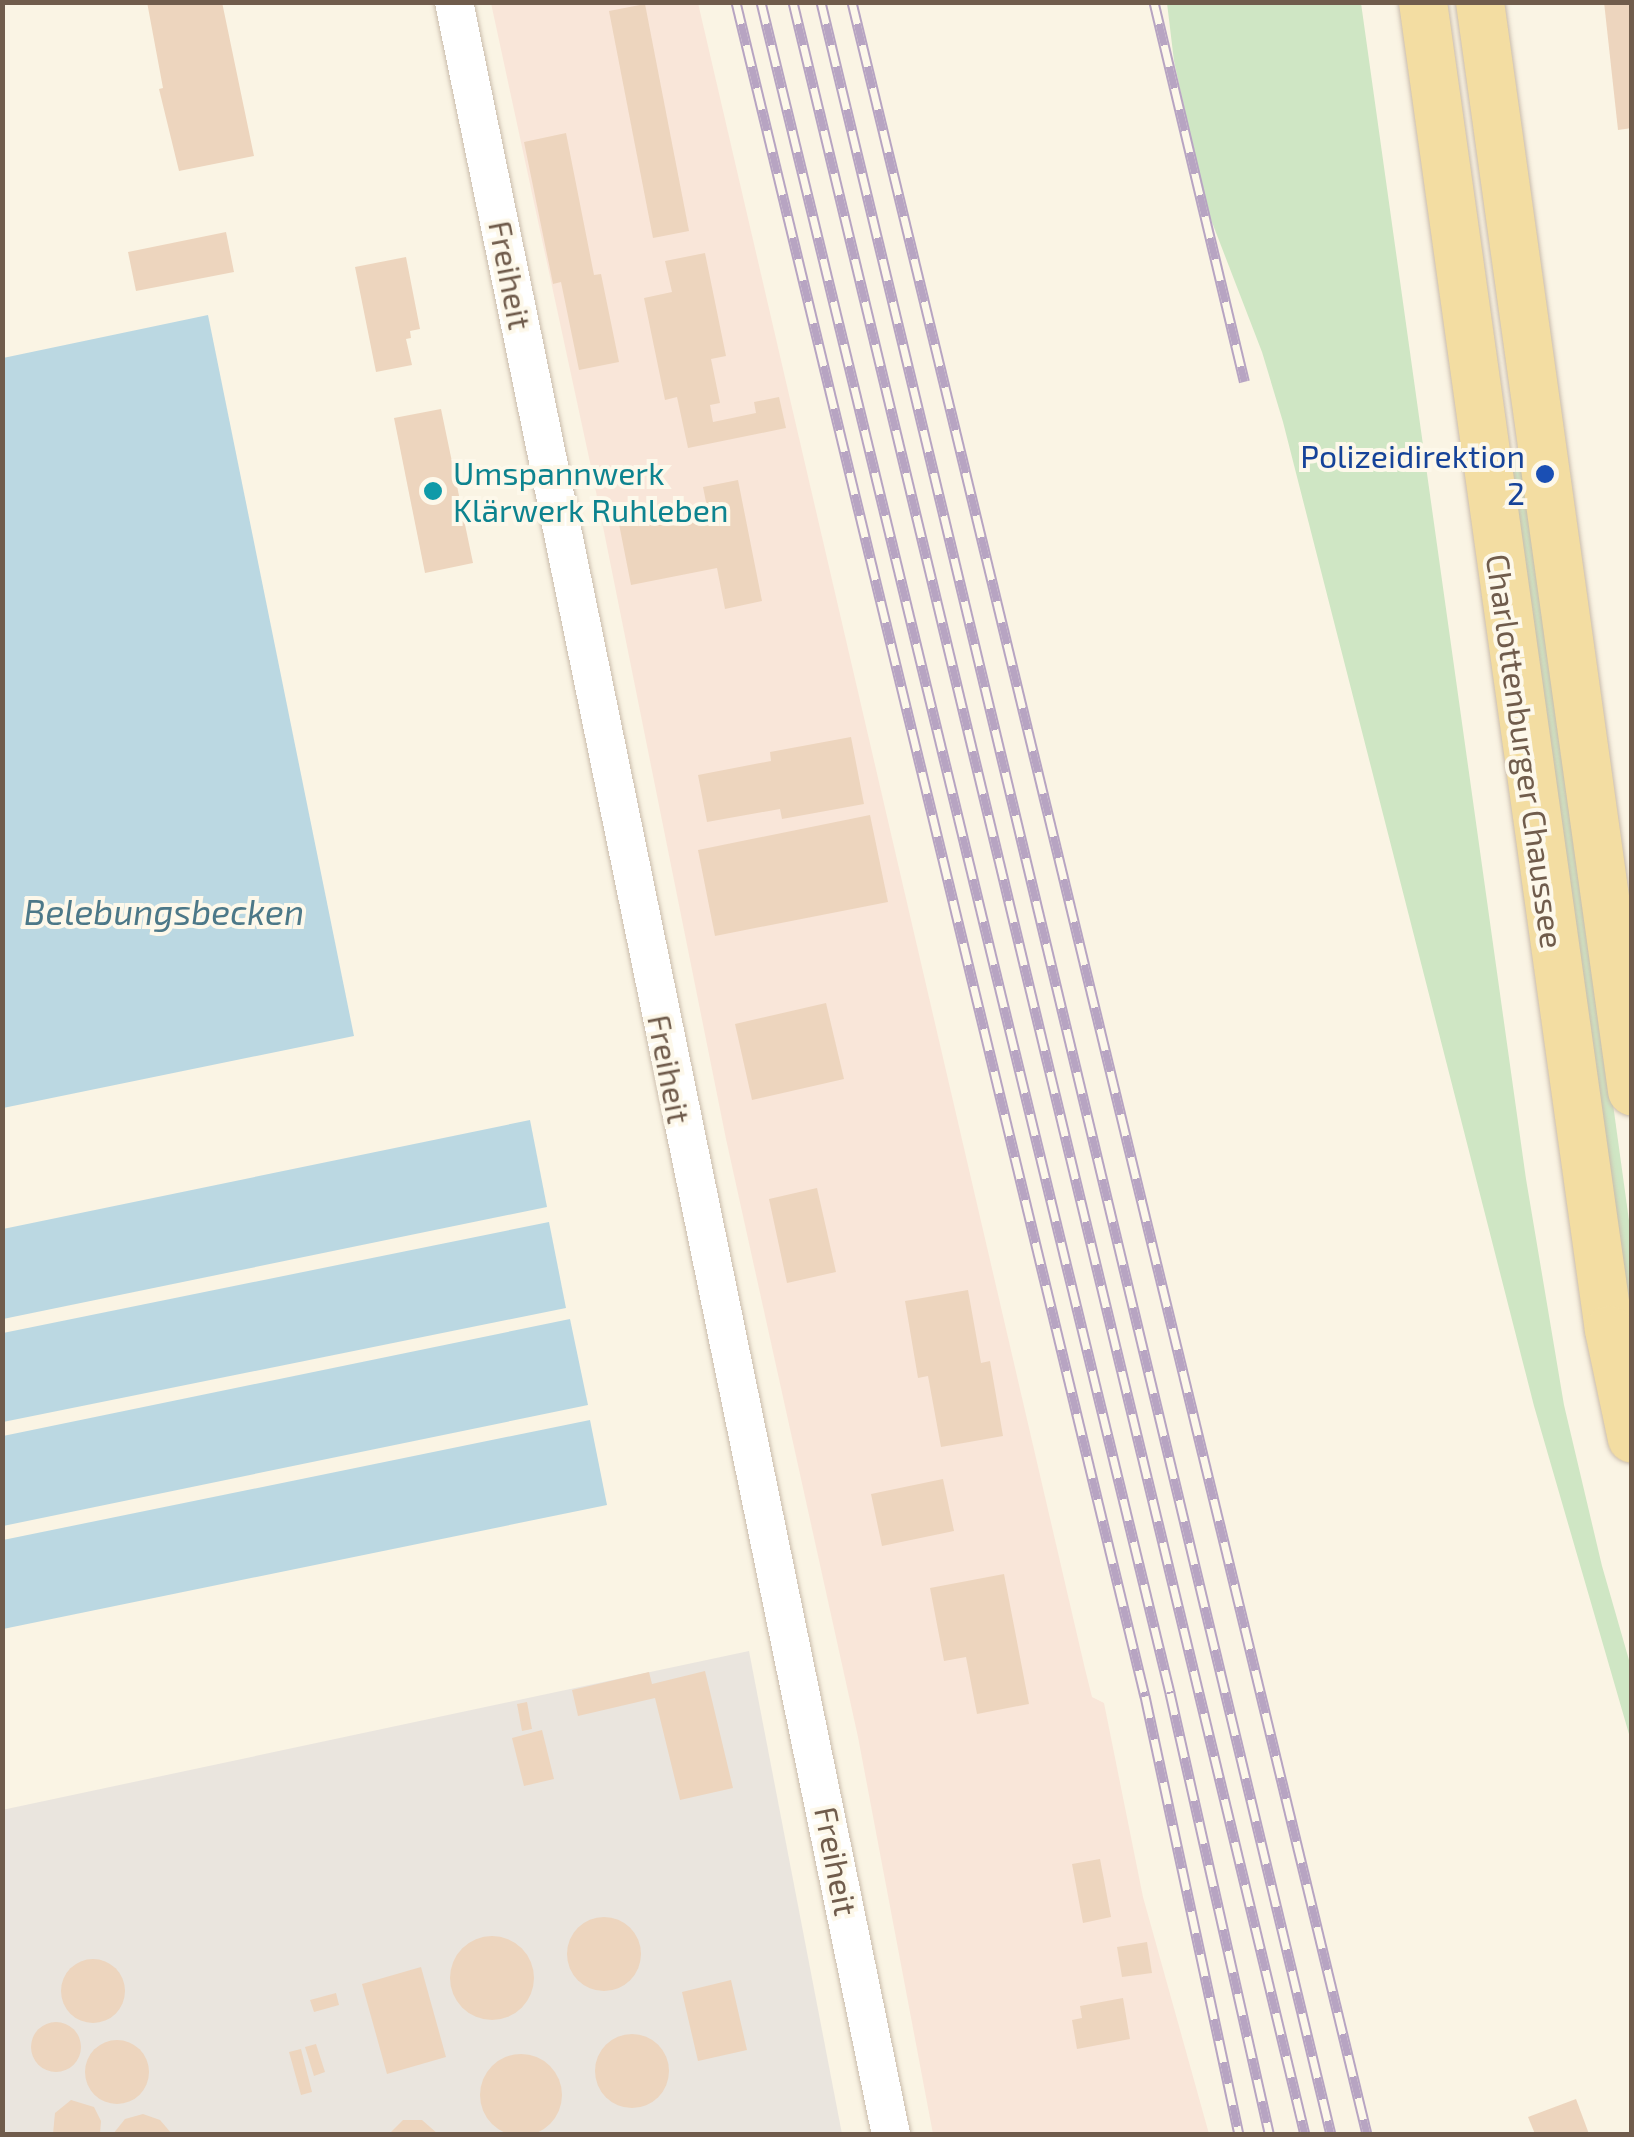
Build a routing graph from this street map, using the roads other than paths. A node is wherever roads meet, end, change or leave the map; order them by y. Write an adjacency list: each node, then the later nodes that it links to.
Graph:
1 (454, 2): 6 (street, Freiheit)
2 (1423, 2): 5 (main road, Charlottenburger Chaussee)
3 (1480, 2): 4 (main road, Charlottenburger Chaussee)
4 (1632, 1091)
5 (1632, 1438)
6 (890, 2134)

